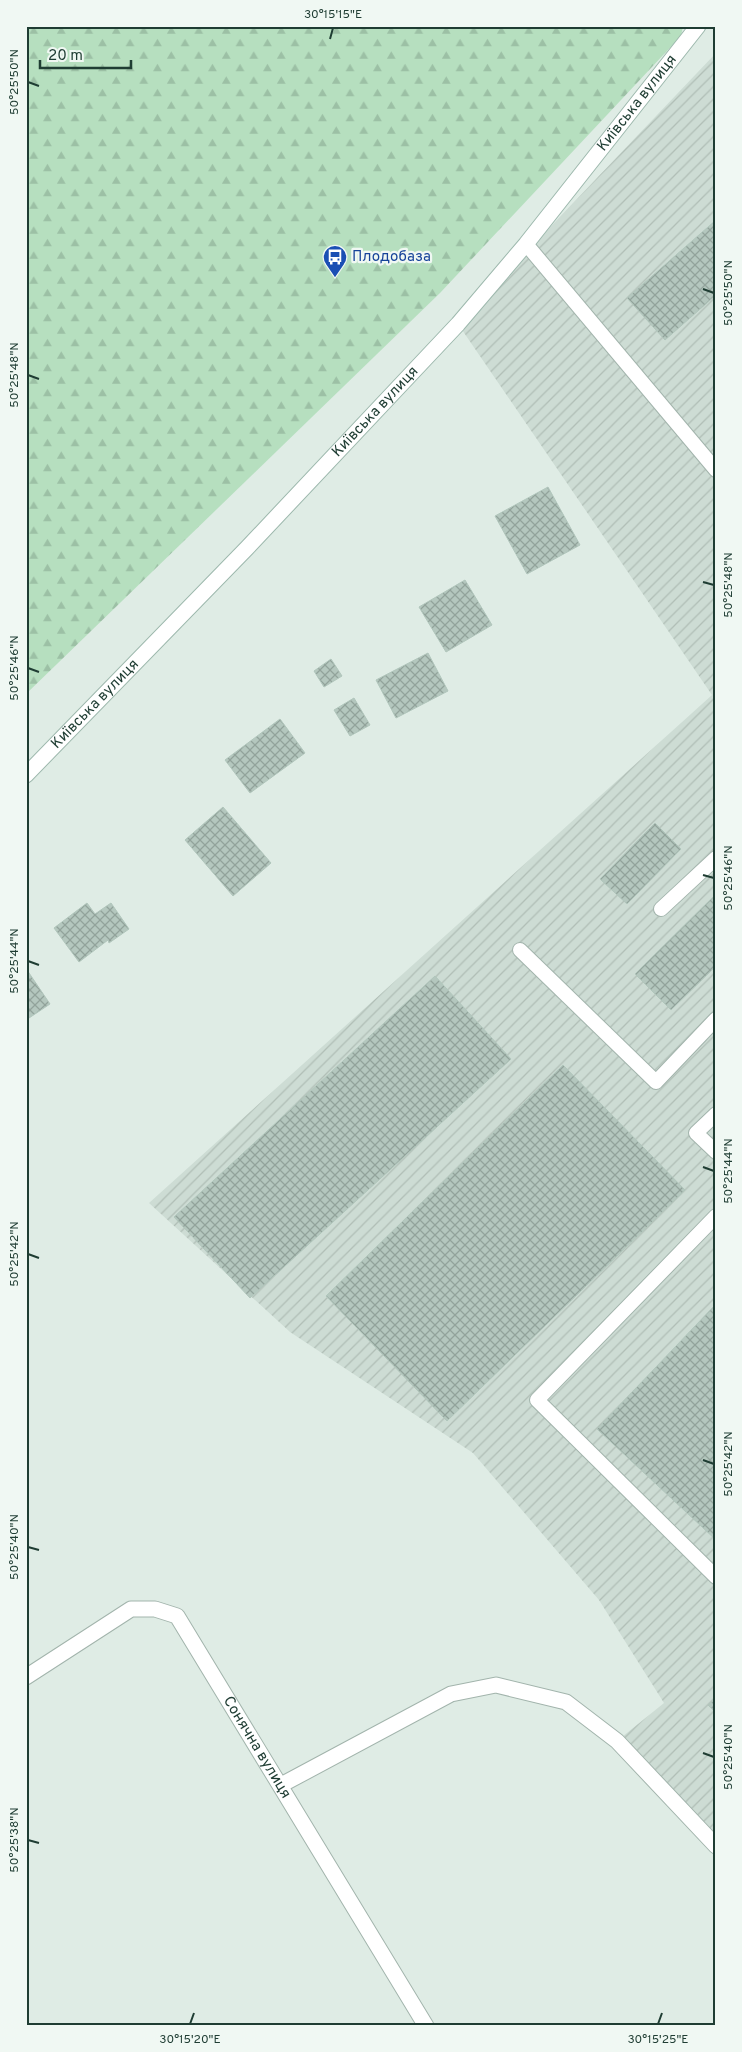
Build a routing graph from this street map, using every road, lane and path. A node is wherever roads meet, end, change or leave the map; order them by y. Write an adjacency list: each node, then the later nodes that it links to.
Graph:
1 (698, 26): 2 (street, Київська вулиця)
2 (526, 244): 3 (lane); 4 (street, Київська вулиця)
3 (716, 470)
4 (26, 775)
5 (716, 858): 6 (lane)
6 (661, 910)
7 (520, 950): 8 (lane)
8 (716, 1020)
9 (716, 1114): 10 (lane)
10 (716, 1152)
11 (716, 1216): 12 (lane)
12 (716, 1577)
13 (26, 1677): 14 (street, Сонячна вулиця)
14 (281, 1785): 15 (street); 16 (street, Сонячна вулиця)
15 (716, 1846)
16 (426, 2026)

